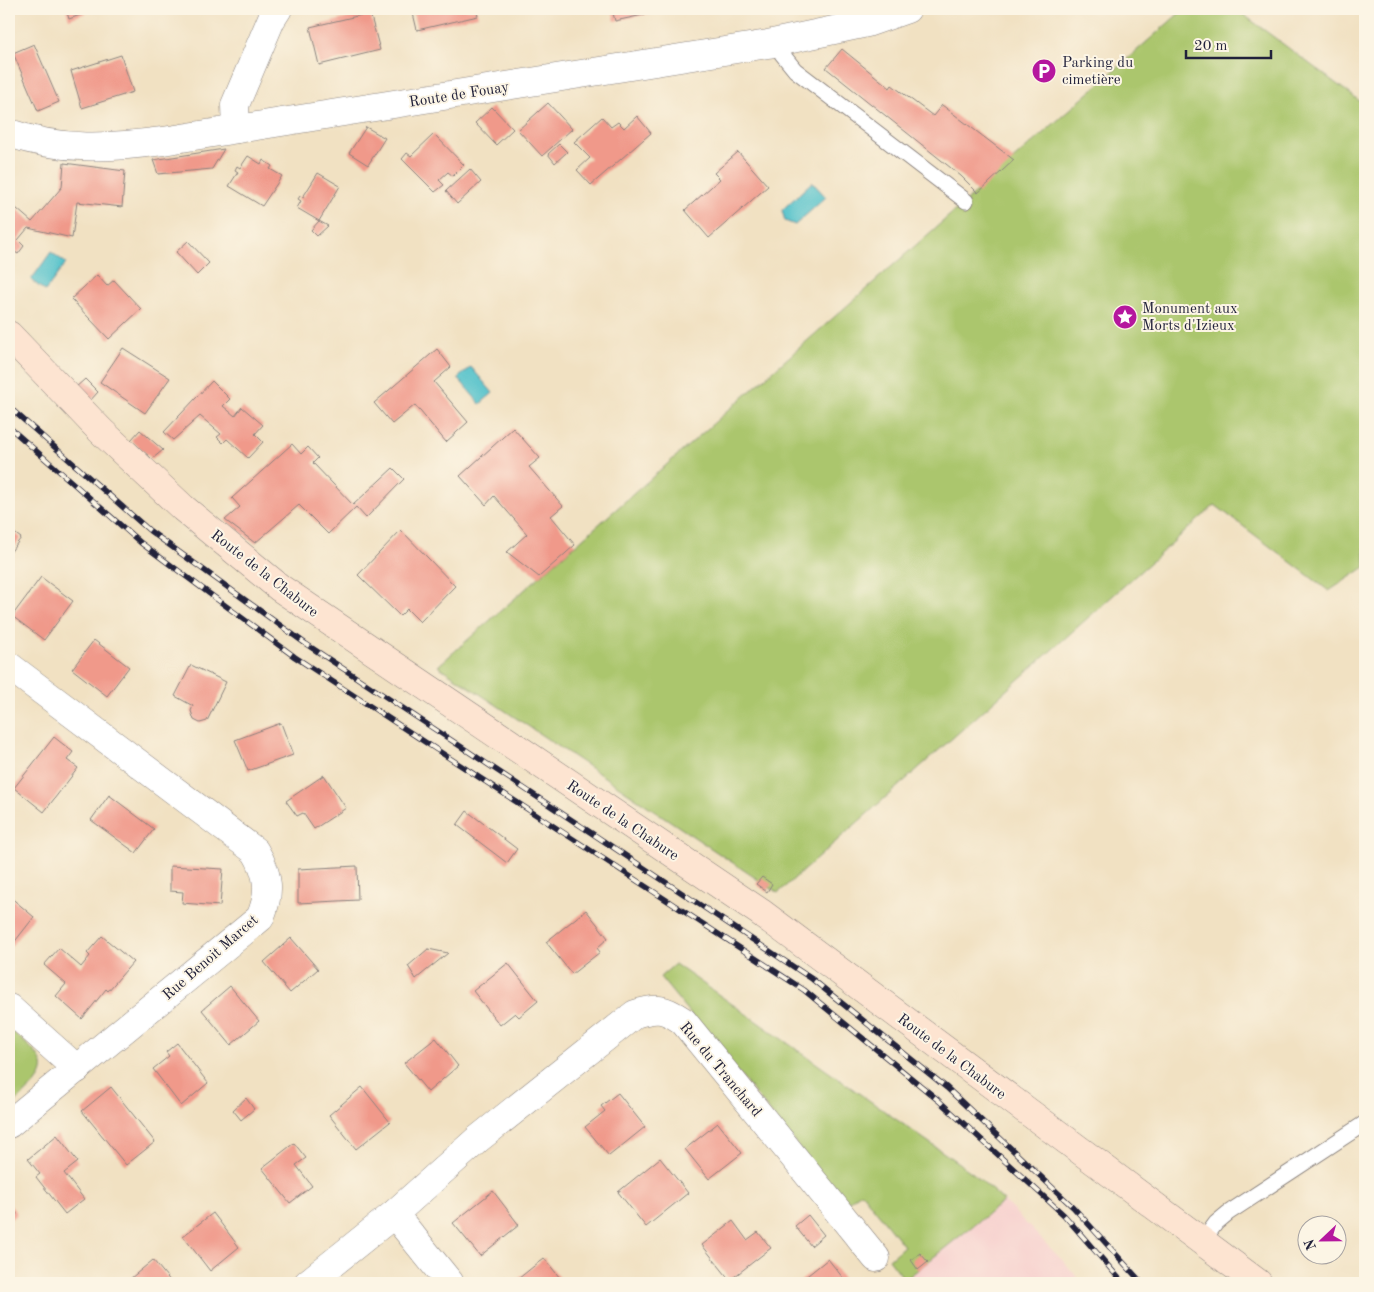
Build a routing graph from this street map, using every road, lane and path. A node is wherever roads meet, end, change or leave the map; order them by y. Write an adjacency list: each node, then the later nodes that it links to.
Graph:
1 (278, 9): 4 (street)
2 (907, 9): 3 (street, Route de Fouay)
3 (779, 42): 4 (street, Route de Fouay); 6 (lane)
4 (236, 129): 5 (street, Route de Fouay)
5 (9, 133)
6 (966, 201)
7 (9, 335): 14 (main road, Route de la Chabure)
8 (9, 666): 10 (street, Rue Benoit Marcet)
9 (9, 1008): 10 (street)
10 (77, 1069): 11 (street, Rue Benoit Marcet)
11 (9, 1124)
12 (1365, 1124): 14 (lane)
13 (394, 1214): 15 (street, Rue du Tranchard); 16 (street, Rue du Tranchard); 17 (street)
14 (1202, 1242): 18 (main road, Route de la Chabure)
15 (876, 1258)
16 (308, 1283)
17 (450, 1283)
18 (1258, 1283)

